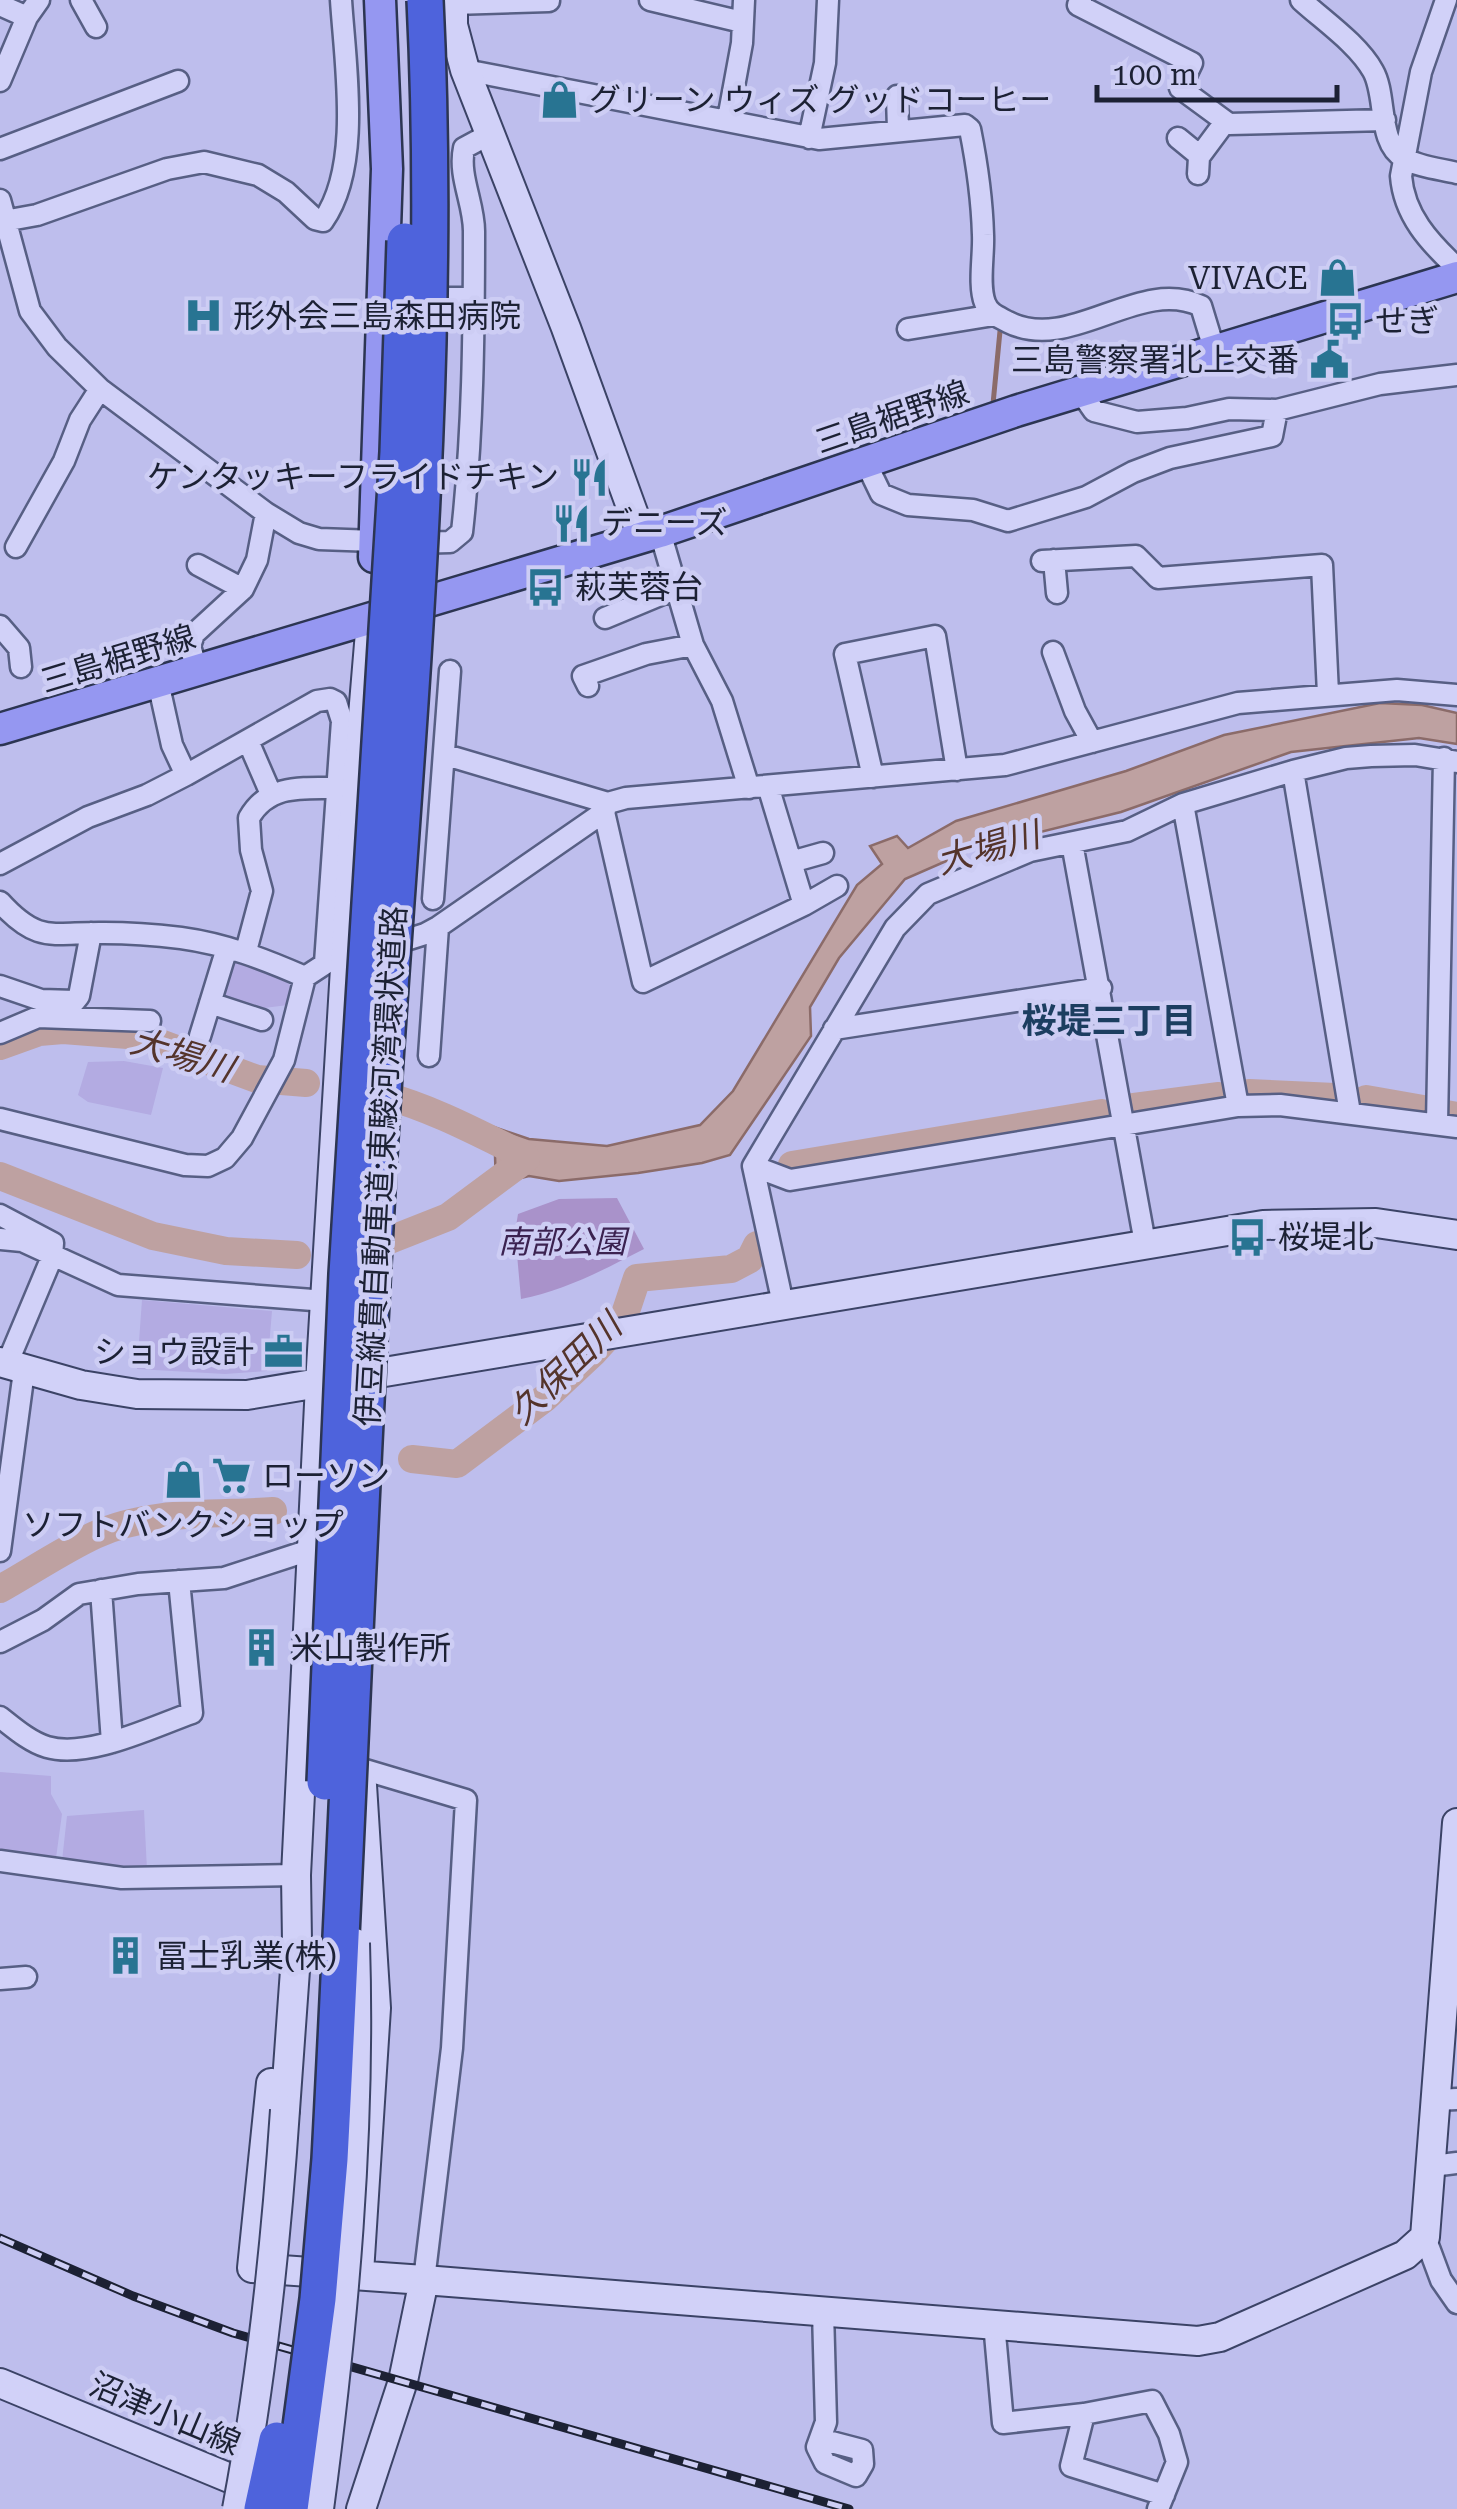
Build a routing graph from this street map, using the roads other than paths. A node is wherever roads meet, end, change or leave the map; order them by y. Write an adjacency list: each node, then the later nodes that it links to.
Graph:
1 (80, 0): 16 (street)
2 (341, 0): 31 (street)
3 (380, 0): 46 (main road)
4 (402, 0): 154 (highway, 伊豆縦貫自動車道;東駿河湾環状道路, bridge)
5 (650, 0): 15 (street)
6 (744, 0): 15 (street)
7 (828, 0): 26 (street)
8 (1081, 0): 23 (street)
9 (1301, 0): 22 (street)
10 (1446, 0): 29 (street)
11 (440, 1): 12 (street); 17 (street); 34 (main road); 141 (highway, 伊豆縦貫自動車道;東駿河湾環状道路, bridge)
12 (550, 1)
13 (0, 4): 14 (street)
14 (33, 8): 18 (street)
15 (742, 22): 21 (street)
16 (96, 27)
17 (465, 70): 21 (street); 25 (street)
18 (0, 81)
19 (178, 82): 28 (street)
20 (898, 96): 24 (street)
21 (728, 119): 26 (street)
22 (1386, 120): 23 (street); 29 (street)
23 (1225, 122): 27 (street)
24 (898, 130): 26 (street); 36 (street)
25 (490, 134): 35 (street); 45 (street)
26 (809, 138)
27 (1178, 138)
28 (0, 149)
29 (1404, 158): 30 (street); 32 (street)
30 (1457, 173)
31 (2, 211): 40 (street)
32 (1457, 268)
33 (1457, 277): 38 (main road, 三島裾野線)
34 (432, 298): 35 (street); 47 (main road)
35 (473, 298): 47 (street)
36 (994, 314): 37 (street); 38 (street)
37 (908, 329)
38 (1215, 352): 41 (main road, 三島裾野線)
39 (1457, 375): 42 (street)
40 (100, 389): 44 (street); 48 (street)
41 (1080, 392): 42 (street); 43 (main road, 三島裾野線)
42 (1277, 410): 43 (street)
43 (866, 463): 45 (main road, 三島裾野線)
44 (266, 513): 46 (street); 51 (street)
45 (651, 534): 50 (street); 53 (main road, 三島裾野線)
46 (375, 541): 55 (main road)
47 (414, 543): 53 (main road)
48 (16, 546)
49 (198, 566): 51 (street)
50 (677, 588): 54 (street); 57 (street)
51 (243, 589): 60 (street)
52 (1058, 593): 64 (street)
53 (408, 608): 55 (main road, 三島裾野線); 66 (street)
54 (605, 618)
55 (370, 620): 60 (main road, 三島裾野線); 88 (street)
56 (0, 626): 59 (street)
57 (694, 645): 63 (street); 77 (street)
58 (1054, 652): 70 (street)
59 (21, 668)
60 (198, 670): 62 (main road, 三島裾野線)
61 (450, 671): 68 (street)
62 (158, 682): 67 (main road, 三島裾野線); 75 (street)
63 (588, 686)
64 (1328, 694): 65 (street); 70 (street)
65 (1457, 694)
66 (399, 714): 68 (street); 82 (street)
67 (0, 729)
68 (445, 732): 71 (street)
69 (248, 742): 75 (street); 78 (street); 79 (street)
70 (1092, 742): 73 (street)
71 (446, 755): 81 (street); 83 (street)
72 (1450, 760): 74 (street); 112 (street)
73 (956, 770): 76 (street); 76 (street)
74 (1293, 772): 80 (street); 109 (street)
75 (186, 775): 87 (street)
76 (873, 776): 77 (street)
77 (758, 787): 81 (street); 86 (street)
78 (337, 788): 79 (street); 88 (street)
79 (271, 794): 96 (street)
80 (1183, 804): 84 (street); 108 (street)
81 (606, 808): 92 (street); 93 (street)
82 (391, 820): 83 (street); 95 (street)
83 (438, 824): 90 (street)
84 (1072, 843): 100 (street); 104 (street)
85 (823, 853): 86 (street)
86 (791, 862): 92 (street)
87 (0, 864)
88 (340, 882): 97 (street)
89 (837, 886): 92 (street)
90 (433, 898)
91 (0, 902): 94 (street)
92 (804, 905)
93 (438, 927): 95 (street); 107 (street)
94 (90, 933): 96 (street); 99 (street)
95 (386, 947): 97 (street); 122 (street)
96 (237, 950): 98 (street); 101 (street)
97 (335, 960): 98 (street); 119 (street)
98 (305, 976): 110 (street)
99 (0, 986)
100 (1101, 988): 104 (street); 111 (street)
101 (210, 1003): 102 (street); 106 (street)
102 (262, 1020)
103 (150, 1021): 105 (street)
104 (834, 1029): 113 (street)
105 (0, 1034)
106 (200, 1036)
107 (430, 1056)
108 (1238, 1106): 109 (street); 111 (street)
109 (1350, 1113): 112 (street)
110 (0, 1120)
111 (1124, 1124): 113 (street); 117 (street)
112 (1447, 1125)
113 (753, 1166): 120 (street)
114 (0, 1215): 118 (street)
115 (1457, 1235): 117 (street)
116 (0, 1239): 118 (street)
117 (1145, 1243): 120 (street)
118 (52, 1256): 119 (street); 121 (street)
119 (326, 1302): 123 (street)
120 (783, 1304): 122 (street)
121 (10, 1365): 123 (street); 124 (street)
122 (361, 1377): 123 (street); 130 (street)
123 (320, 1384): 125 (street)
124 (4, 1491): 126 (street)
125 (313, 1550): 127 (street); 136 (street)
126 (0, 1551)
127 (179, 1581): 128 (street); 132 (street)
128 (101, 1590): 129 (street); 132 (street)
129 (0, 1642)
130 (345, 1710): 133 (street); 157 (street, bridge)
131 (0, 1717): 132 (street)
132 (112, 1742)
133 (362, 1769): 144 (street); 145 (street)
134 (1457, 1823): 139 (street)
135 (0, 1861): 136 (street)
136 (296, 1875): 144 (street); 153 (street, bridge)
137 (26, 1978): 138 (street)
138 (0, 1979)
139 (1450, 2005): 140 (street)
140 (1447, 2100): 142 (street)
141 (330, 2158): 155 (highway, 伊豆縦貫自動車道;東駿河湾環状道路, bridge); 156 (highway, bridge)
142 (1444, 2164): 143 (street)
143 (1425, 2237): 146 (street); 148 (street)
144 (360, 2274): 145 (street)
145 (424, 2280): 147 (street); 158 (street)
146 (1457, 2303)
147 (823, 2311): 148 (street); 151 (street)
148 (994, 2323): 150 (street)
149 (0, 2383): 156 (street, 沼津小山線)
150 (1084, 2414): 152 (street); 152 (street)
151 (820, 2440)
152 (1162, 2502)
153 (237, 2509)
154 (264, 2509)
155 (290, 2509)
156 (303, 2509)
157 (320, 2509)
158 (361, 2509)

